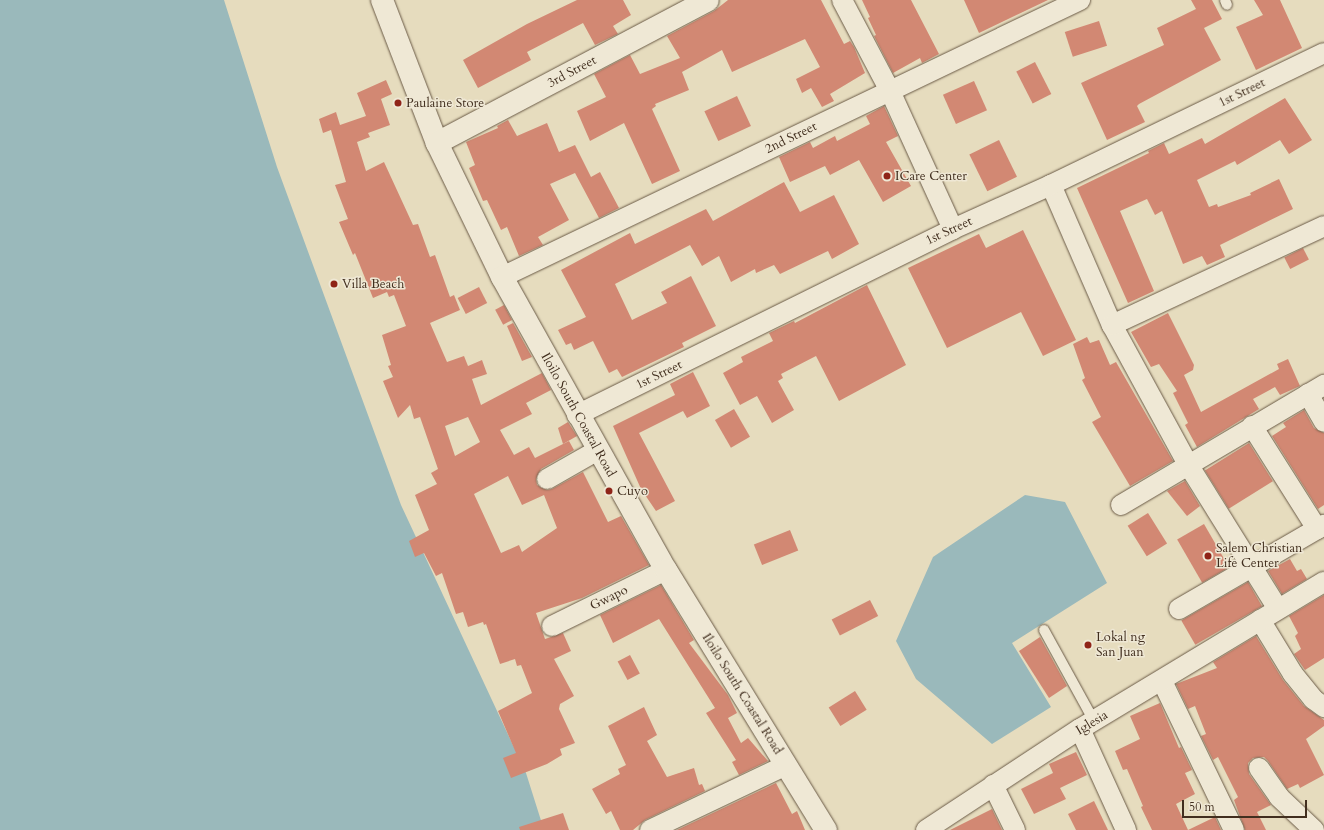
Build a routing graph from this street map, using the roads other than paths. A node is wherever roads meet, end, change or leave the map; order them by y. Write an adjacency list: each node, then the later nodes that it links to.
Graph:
1 (382, 0): 7 (street, Iloilo South Coastal Road)
2 (708, 0): 7 (street, 3rd Street)
3 (842, 0): 6 (street)
4 (1080, 0): 6 (street, 2nd Street)
5 (1324, 53): 8 (street, 1st Street)
6 (890, 91): 10 (street); 11 (street, 2nd Street)
7 (437, 143): 11 (street, Iloilo South Coastal Road)
8 (1051, 185): 10 (street, 1st Street); 12 (street)
9 (1324, 226): 12 (street)
10 (953, 229): 14 (street, 1st Street)
11 (502, 277): 14 (street, Iloilo South Coastal Road)
12 (1112, 325): 18 (street)
13 (1316, 390): 15 (street); 16 (street)
14 (577, 415): 17 (street, Iloilo South Coastal Road)
15 (1324, 422)
16 (1252, 426): 18 (street); 21 (street)
17 (598, 450): 19 (street); 23 (street, Iloilo South Coastal Road)
18 (1189, 466): 20 (street); 22 (street)
19 (547, 480)
20 (1121, 505)
21 (1321, 527): 22 (street)
22 (1252, 567): 25 (street); 26 (street)
23 (666, 570): 28 (street, Gwapo); 33 (street, Iloilo South Coastal Road)
24 (1324, 582): 26 (street, Iglesia)
25 (1179, 609)
26 (1278, 609): 27 (street, Iglesia)
27 (1260, 620): 30 (street, Iglesia); 31 (street)
28 (552, 626)
29 (1044, 630): 32 (lane)
30 (1162, 681): 32 (street, Iglesia); 41 (street)
31 (1324, 707)
32 (1087, 725): 35 (street, Iglesia); 40 (street)
33 (786, 765): 36 (street); 37 (street, Iloilo South Coastal Road)
34 (1259, 768): 42 (street)
35 (993, 785): 38 (street, Iglesia); 39 (street)
36 (650, 830)
37 (826, 830)
38 (926, 830)
39 (1015, 830)
40 (1126, 830)
41 (1234, 830)
42 (1314, 830)

